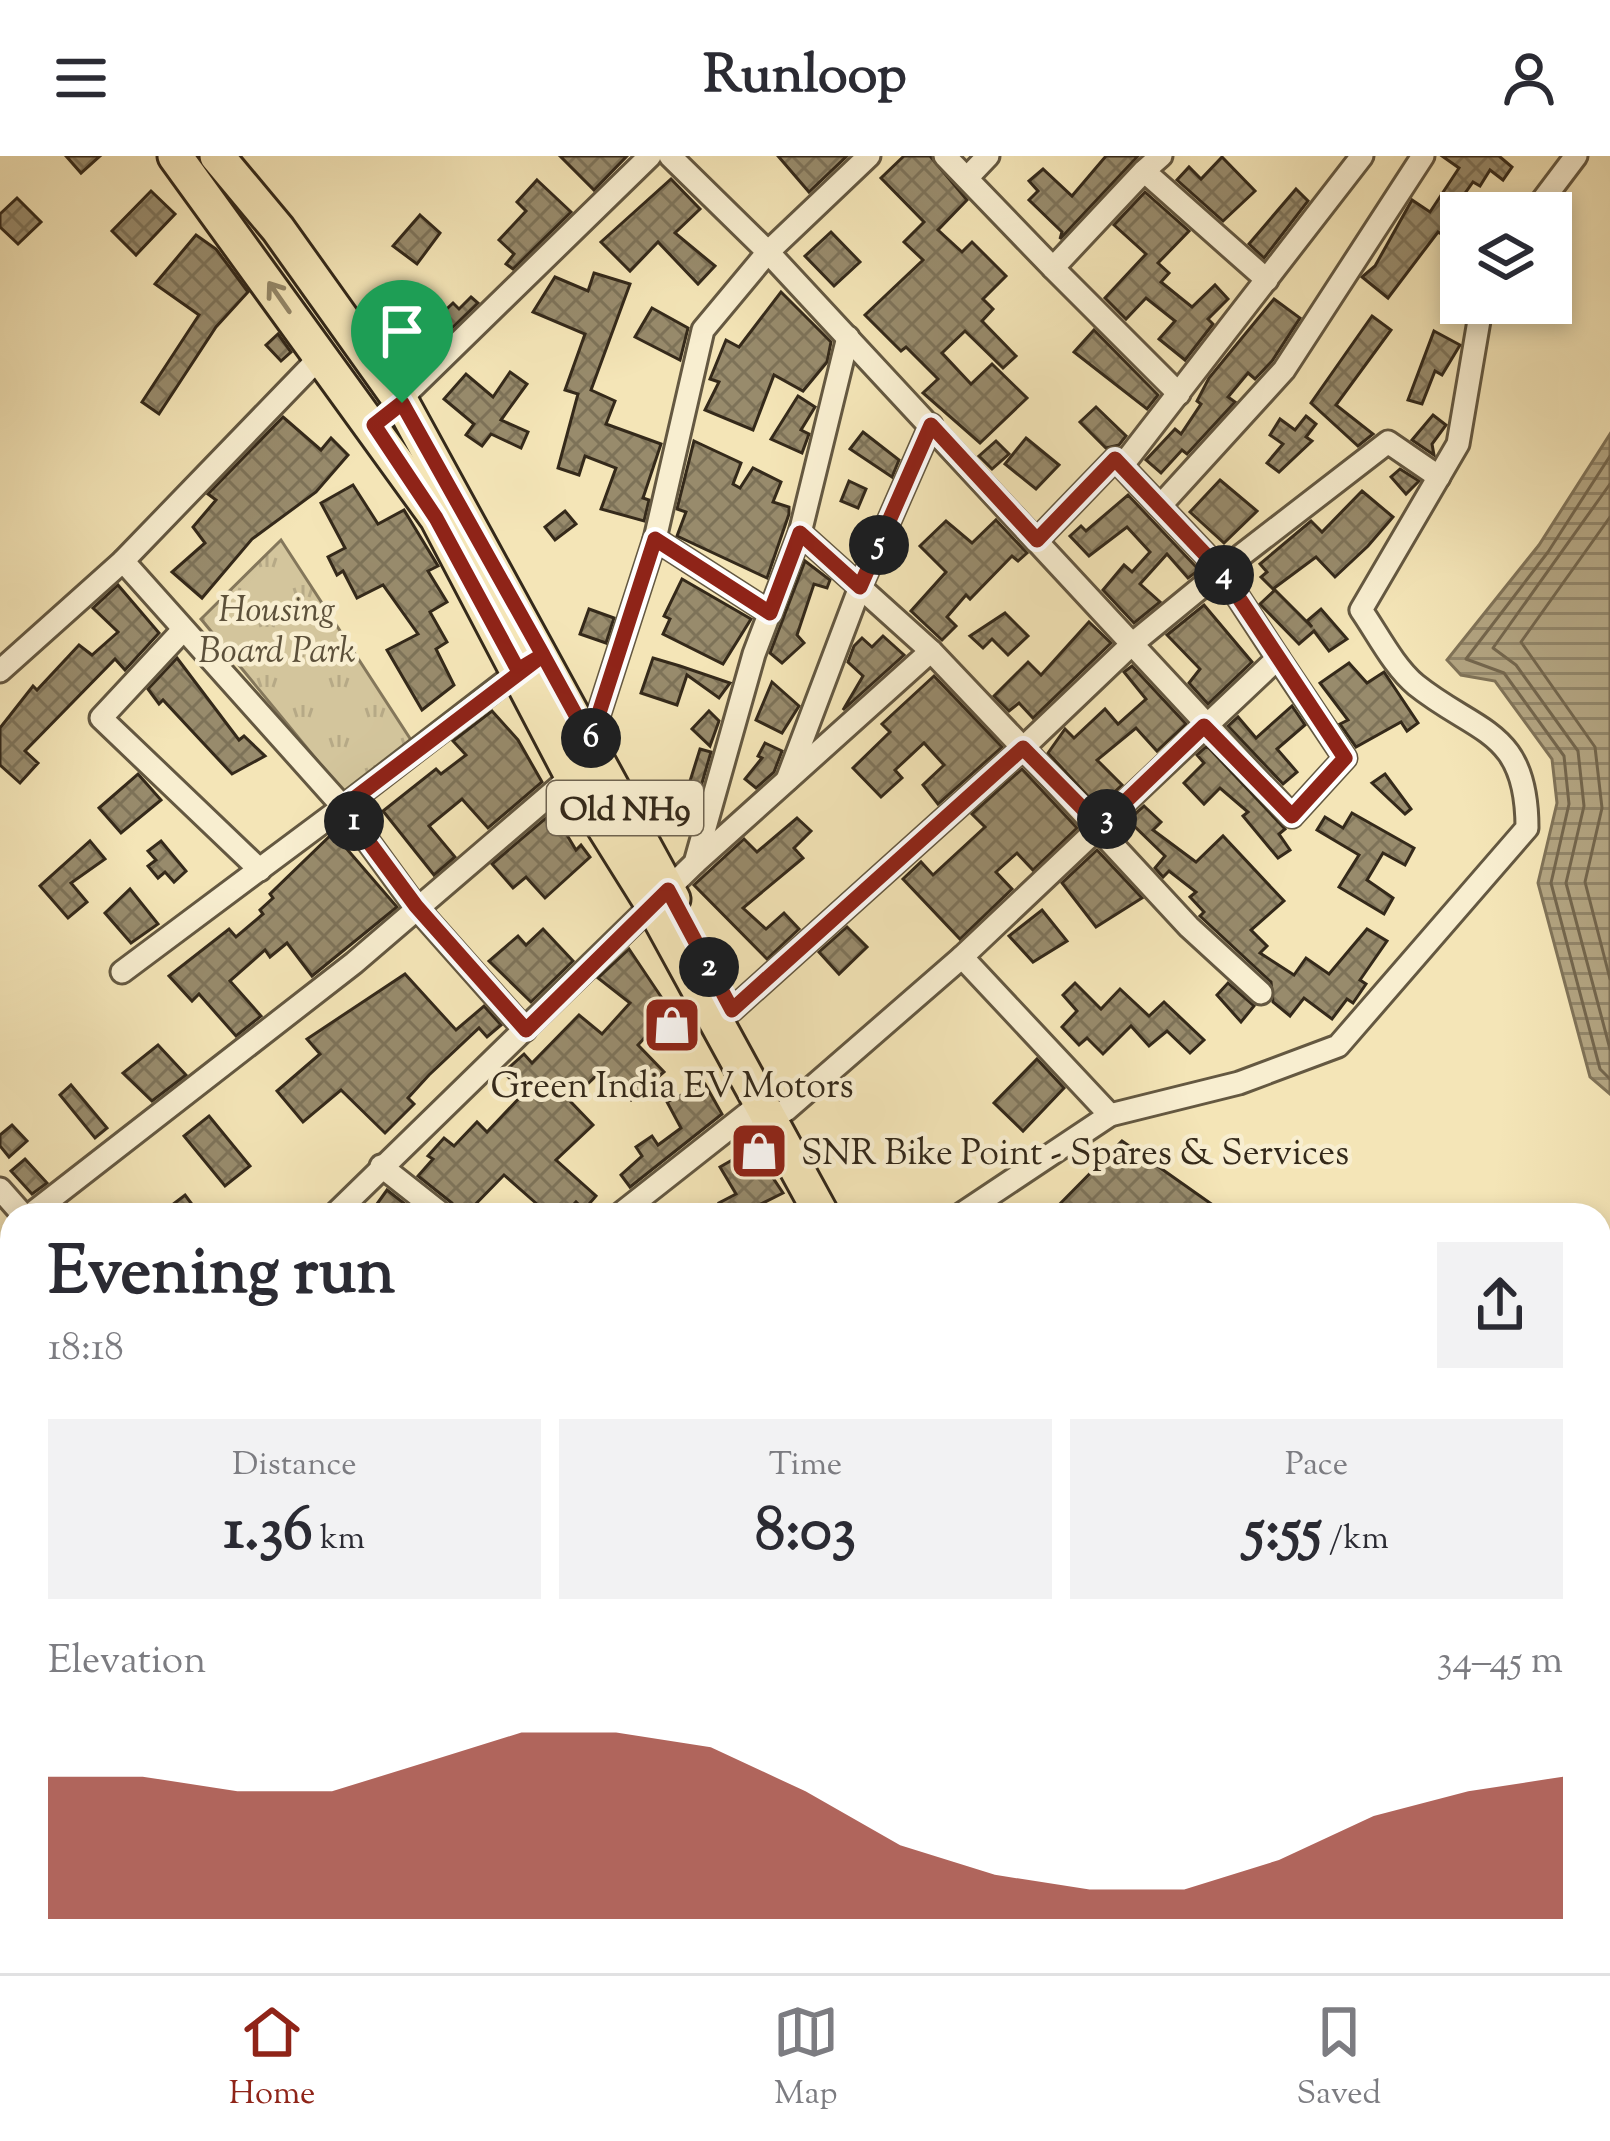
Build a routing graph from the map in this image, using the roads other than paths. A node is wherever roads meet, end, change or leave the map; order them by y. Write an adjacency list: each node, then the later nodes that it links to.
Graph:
1 (175, 156): 19 (main road, Old NH9, one-way to 1)
2 (217, 156): 21 (main road, Old NH9)
3 (650, 156): 21 (street)
4 (670, 156): 14 (street)
5 (869, 156): 14 (street)
6 (945, 156): 12 (street)
7 (988, 156): 12 (street)
8 (1363, 156): 16 (street)
9 (1424, 156): 26 (street)
10 (1576, 156): 13 (street)
11 (1152, 164): 15 (street); 16 (street)
12 (967, 178): 15 (street)
13 (1549, 192)
14 (768, 252): 18 (street); 28 (street)
15 (1053, 268): 20 (street)
16 (1267, 280): 20 (street)
17 (1478, 324): 25 (street)
18 (848, 338): 23 (street); 27 (street)
19 (321, 356): 22 (main road, Old NH9); 30 (street)
20 (1179, 394): 24 (street)
21 (402, 403): 22 (street); 38 (main road, Old NH9)
22 (374, 425): 38 (main road, Old NH9)
23 (931, 425): 29 (street); 32 (street)
24 (1122, 466): 26 (street); 29 (street)
25 (1439, 477): 31 (street); 57 (street)
26 (1160, 506): 31 (street)
27 (800, 533): 32 (street); 33 (street)
28 (655, 539): 33 (street); 41 (street)
29 (1037, 540): 35 (street)
30 (123, 561): 34 (street); 39 (street)
31 (1221, 571): 35 (street); 37 (street)
32 (860, 587): 36 (street); 44 (street)
33 (770, 613): 47 (street)
34 (183, 630): 45 (street); 48 (street)
35 (1132, 644): 40 (street); 42 (street)
36 (931, 651): 42 (street); 44 (street)
37 (1278, 658): 40 (street); 40 (street)
38 (531, 662): 41 (main road, Old NH9); 43 (main road, Old NH9); 45 (street)
39 (0, 671)
40 (1204, 726): 46 (street)
41 (590, 741): 49 (main road, Old NH9)
42 (1023, 748): 46 (street); 54 (street)
43 (572, 776): 49 (main road, Old NH9); 50 (street)
44 (787, 780): 47 (street)
45 (343, 807): 48 (street); 50 (street)
46 (1100, 826): 51 (street); 53 (street)
47 (695, 863): 49 (street)
48 (260, 870): 52 (street)
49 (660, 897): 54 (main road, Old NH9); 55 (street); 56 (main road, Old NH9)
50 (416, 906): 55 (street); 59 (street)
51 (962, 957): 56 (street); 57 (street)
52 (122, 972)
53 (1261, 993)
54 (732, 1010): 56 (main road, Old NH9)
55 (526, 1030): 58 (street)
56 (774, 1107): 62 (street); 63 (main road, Old NH9); 64 (main road, Old NH9)
57 (1110, 1115): 65 (street)
58 (381, 1166): 60 (street); 61 (street)
59 (43, 1203)
60 (346, 1203)
61 (428, 1203)
62 (636, 1203)
63 (817, 1203)
64 (835, 1203)
65 (977, 1203)

